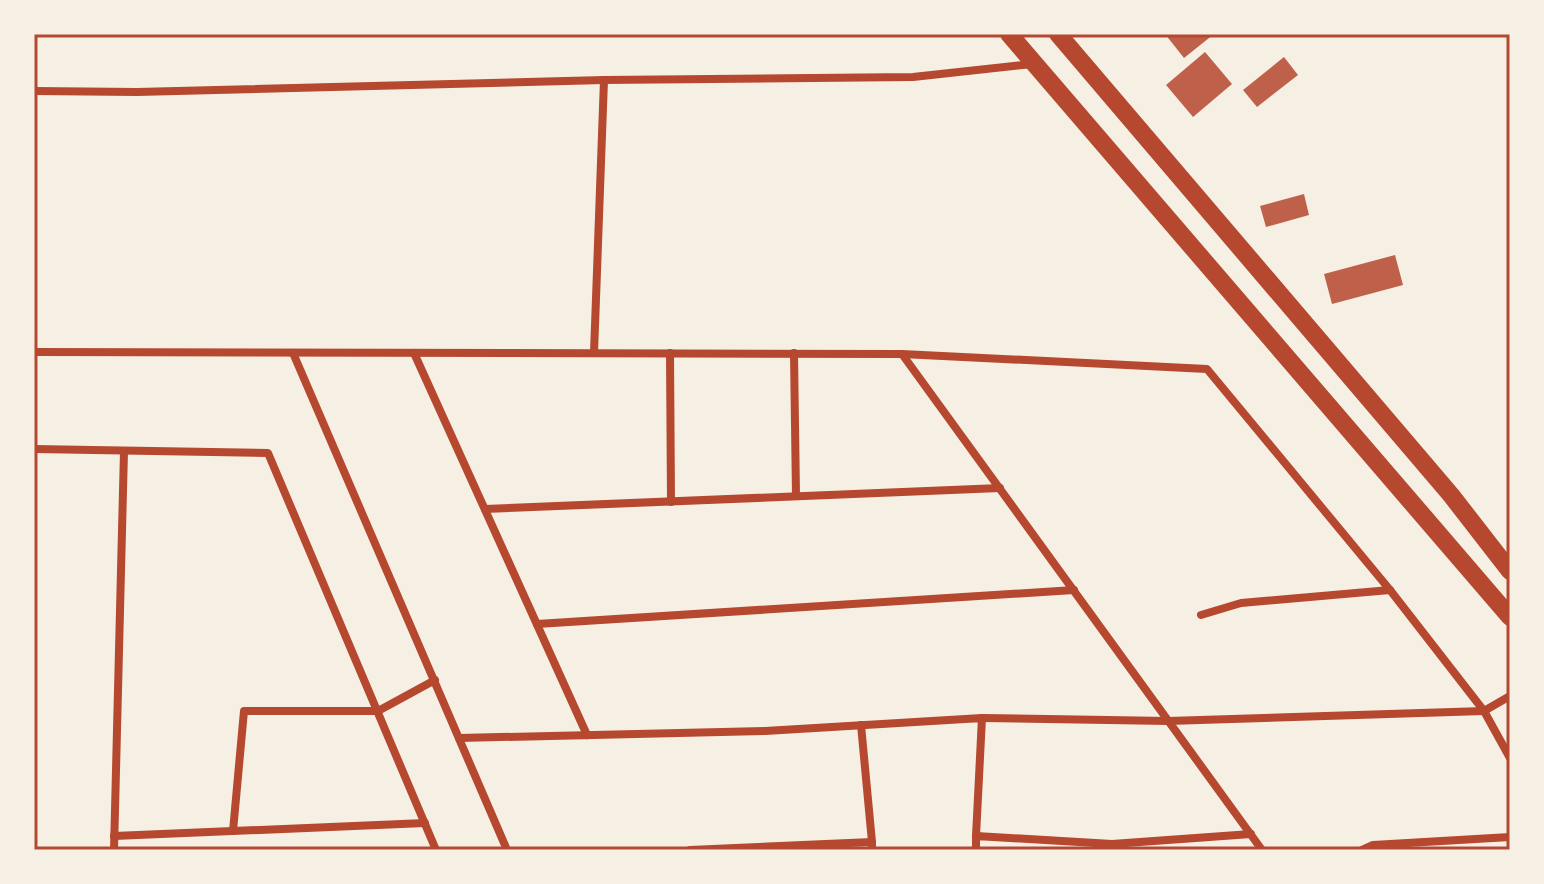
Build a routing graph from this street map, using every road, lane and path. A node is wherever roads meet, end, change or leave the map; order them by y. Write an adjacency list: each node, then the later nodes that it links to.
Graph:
1 (1009, 34): 3 (main road)
2 (1058, 34): 19 (main road)
3 (1034, 64): 4 (street); 23 (main road)
4 (604, 80): 5 (street); 9 (street)
5 (34, 91)
6 (34, 352): 7 (street)
7 (293, 353): 8 (street); 25 (street)
8 (414, 353): 9 (street); 18 (street)
9 (594, 353): 10 (street)
10 (670, 353): 11 (street); 17 (street)
11 (794, 353): 12 (street); 16 (street)
12 (902, 354): 15 (street); 21 (street)
13 (34, 449): 14 (street)
14 (124, 451): 27 (street); 38 (street)
15 (1000, 488): 16 (street); 20 (street)
16 (796, 496): 17 (street)
17 (671, 502): 18 (street)
18 (485, 509): 24 (street)
19 (1510, 571)
20 (1074, 590): 24 (street); 30 (street)
21 (1390, 590): 22 (street); 28 (street)
22 (1201, 615)
23 (1510, 617)
24 (537, 624): 32 (street)
25 (435, 680): 27 (street); 33 (street)
26 (1510, 696): 28 (street)
27 (378, 711): 35 (street); 36 (street)
28 (1484, 711): 30 (street); 34 (street)
29 (982, 718): 30 (street); 31 (street); 39 (street)
30 (1168, 721): 37 (street)
31 (861, 725): 32 (street); 41 (street)
32 (587, 735): 33 (street)
33 (459, 738): 45 (street)
34 (1510, 758)
35 (425, 823): 36 (street); 44 (street)
36 (233, 831): 38 (street)
37 (1251, 834): 42 (street); 48 (street)
38 (114, 836): 43 (street)
39 (976, 836): 42 (street); 47 (street)
40 (1510, 837): 49 (street)
41 (872, 846): 46 (street)
42 (1112, 847)
43 (114, 850)
44 (436, 850)
45 (507, 850)
46 (690, 850)
47 (976, 850)
48 (1262, 850)
49 (1362, 850)

